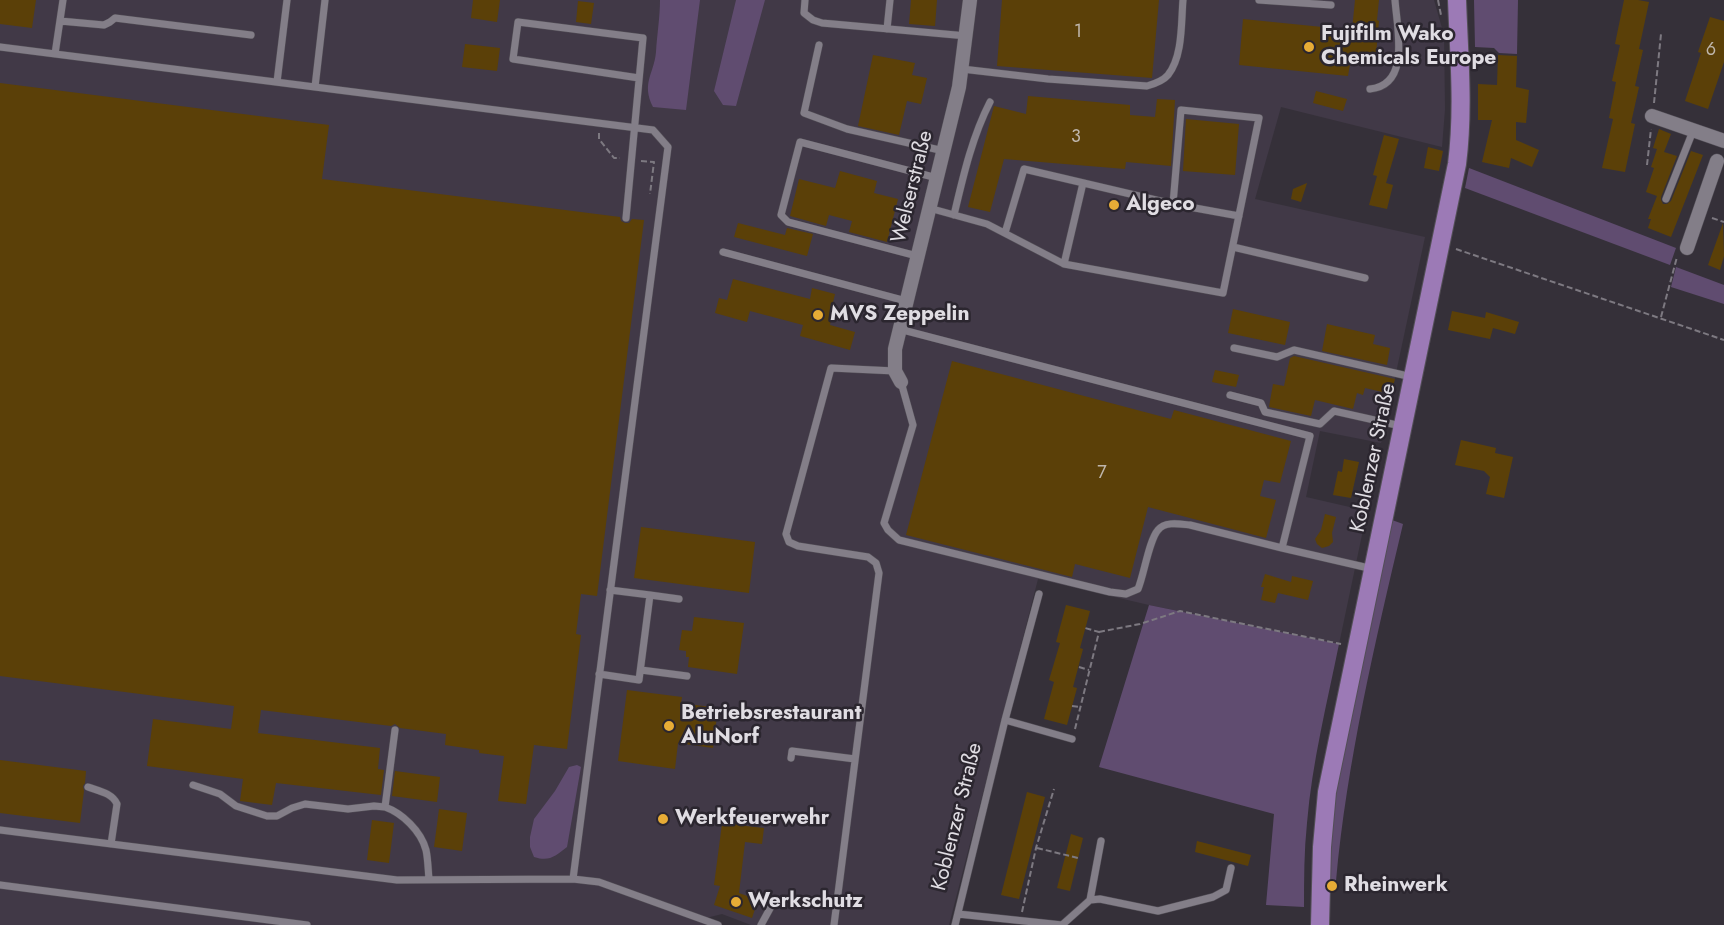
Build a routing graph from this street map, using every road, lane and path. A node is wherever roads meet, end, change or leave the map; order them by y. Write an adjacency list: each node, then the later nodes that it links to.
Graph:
1 (63, 0): 13 (lane)
2 (287, 0): 23 (lane)
3 (325, 0): 24 (lane)
4 (805, 0): 14 (lane)
5 (890, 0): 14 (lane)
6 (970, 0): 17 (street, Welserstraße)
7 (1183, 0): 21 (lane)
8 (1259, 0): 11 (lane)
9 (1395, 0): 25 (lane)
10 (1457, 0): 46 (main road, Koblenzer Straße)
11 (1289, 1): 12 (lane)
12 (1331, 5)
13 (60, 21): 16 (lane); 20 (lane)
14 (887, 29): 17 (lane)
15 (1661, 34): 27 (path)
16 (251, 35)
17 (967, 36): 21 (street, Welserstraße)
18 (819, 45): 32 (lane)
19 (0, 47): 20 (lane)
20 (55, 54): 23 (lane)
21 (962, 69): 32 (street, Welserstraße)
22 (639, 78): 22 (lane); 29 (lane)
23 (277, 82): 24 (lane)
24 (315, 87): 28 (lane)
25 (1370, 89)
26 (990, 102): 42 (lane)
27 (1652, 116): 30 (street); 35 (path)
28 (601, 123): 29 (lane); 33 (path)
29 (635, 128): 33 (lane); 64 (lane)
30 (1693, 131): 31 (street); 39 (lane)
31 (1724, 142): 34 (street)
32 (944, 150): 36 (street, Welserstraße)
33 (632, 160): 38 (path); 44 (lane)
34 (1720, 162): 48 (street)
35 (1647, 165)
36 (937, 178): 41 (street, Welserstraße); 50 (lane)
37 (1083, 183): 40 (lane); 45 (lane); 51 (lane)
38 (650, 197)
39 (1666, 199)
40 (1173, 204): 43 (lane); 43 (lane)
41 (929, 208): 42 (lane); 50 (street, Welserstraße)
42 (954, 215): 45 (lane)
43 (1239, 216): 47 (lane)
44 (626, 218)
45 (1005, 233): 51 (lane)
46 (1441, 244): 54 (path); 59 (main road, Koblenzer Straße)
47 (1233, 247): 51 (lane); 52 (lane)
48 (1687, 248): 54 (path)
49 (723, 252): 53 (lane)
50 (917, 256): 53 (street, Welserstraße)
51 (1064, 264)
52 (1365, 278)
53 (906, 301): 55 (street, Welserstraße)
54 (1661, 318): 56 (path)
55 (899, 329): 58 (street, Welserstraße); 62 (lane)
56 (1724, 340)
57 (1234, 348): 59 (lane)
58 (898, 376): 62 (lane); 66 (lane)
59 (1413, 378): 61 (main road, Koblenzer Straße)
60 (1230, 395): 61 (lane)
61 (1403, 427): 63 (main road, Koblenzer Straße)
62 (1282, 548): 63 (lane)
63 (1373, 569): 74 (main road, Koblenzer Straße)
64 (610, 590): 68 (lane); 78 (lane)
65 (868, 590): 66 (lane)
66 (877, 591): 71 (lane)
67 (1039, 594): 82 (lane, Koblenzer Straße)
68 (650, 595): 69 (lane); 76 (lane)
69 (679, 599)
70 (864, 623): 71 (lane)
71 (873, 625): 86 (lane)
72 (1085, 628): 73 (path)
73 (1099, 632): 74 (path); 77 (path)
74 (1357, 647): 109 (main road, Koblenzer Straße)
75 (1079, 667): 77 (path)
76 (641, 670): 78 (lane); 79 (lane)
77 (1089, 670): 81 (path)
78 (599, 674): 98 (lane)
79 (687, 676)
80 (1072, 706): 81 (path)
81 (1080, 707): 84 (path)
82 (1005, 720): 84 (lane, Koblenzer Straße); 102 (lane, Koblenzer Straße)
83 (395, 730): 90 (lane)
84 (1072, 739)
85 (791, 758): 86 (lane)
86 (855, 759): 107 (lane)
87 (193, 784): 90 (lane)
88 (88, 787): 93 (lane)
89 (1054, 789): 94 (path)
90 (385, 807): 97 (lane)
91 (0, 830): 93 (lane)
92 (1101, 841): 100 (lane)
93 (111, 844): 97 (lane)
94 (1036, 848): 95 (path); 103 (path)
95 (1078, 858)
96 (1232, 868): 100 (lane)
97 (429, 879): 98 (lane)
98 (573, 879): 105 (lane)
99 (0, 885): 104 (lane)
100 (1089, 900): 103 (lane)
101 (772, 903): 106 (lane)
102 (958, 914): 103 (lane); 108 (lane, Koblenzer Straße)
103 (1021, 920)
104 (307, 925)
105 (718, 925)
106 (760, 925)
107 (834, 925)
108 (955, 925)
109 (1320, 925)

